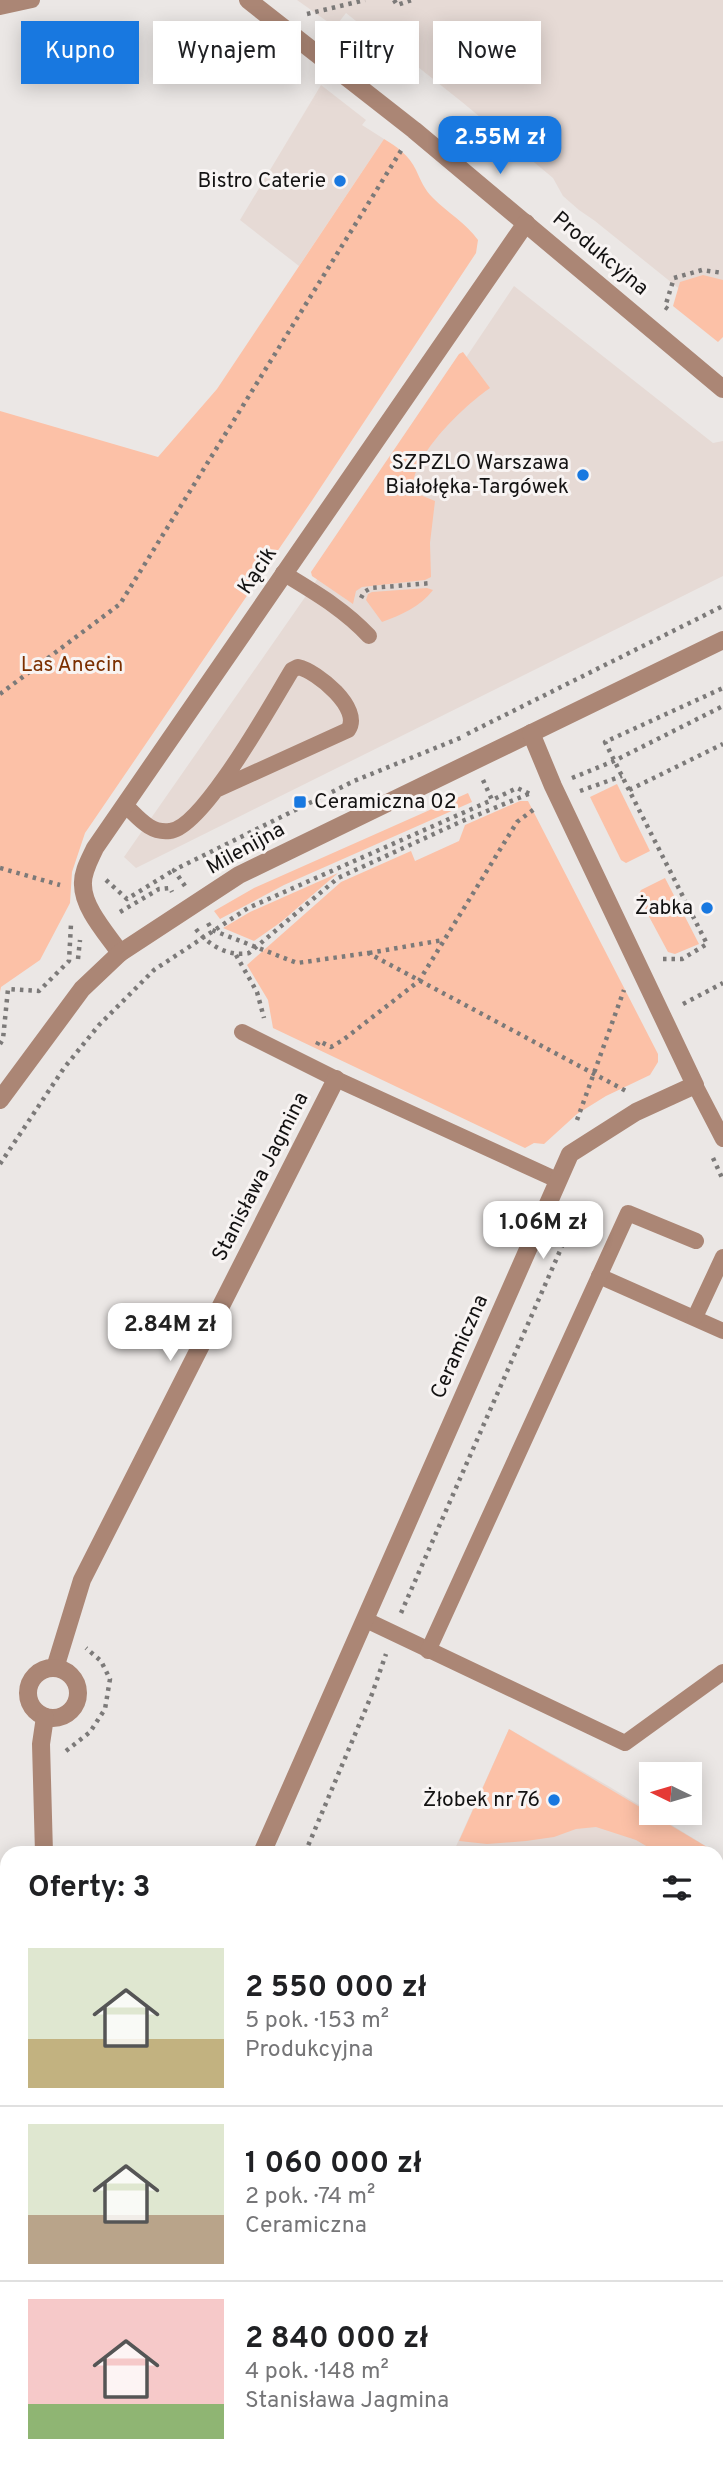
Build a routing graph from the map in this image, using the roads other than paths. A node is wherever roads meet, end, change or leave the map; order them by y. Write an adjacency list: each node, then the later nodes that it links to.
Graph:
1 (32, 0): 3 (lane)
2 (248, 0): 4 (street, Produkcyjna)
3 (0, 7)
4 (526, 223): 5 (street, Produkcyjna); 6 (street, Kącik)
5 (723, 389)
6 (284, 573): 7 (lane); 11 (street, Kącik)
7 (369, 636)
8 (723, 640): 9 (street, Milenijna)
9 (531, 733): 12 (street, Milenijna); 15 (street)
10 (218, 789): 10 (lane); 11 (lane)
11 (125, 805): 12 (street, Kącik)
12 (120, 953): 16 (street, Milenijna)
13 (242, 1032): 14 (lane)
14 (336, 1079): 18 (lane, Stanisława Jagmina); 26 (street, Stanisława Jagmina)
15 (695, 1085): 17 (lane); 18 (street, Ceramiczna)
16 (0, 1100)
17 (723, 1139)
18 (557, 1180): 24 (street, Ceramiczna)
19 (696, 1241): 21 (lane)
20 (723, 1258): 22 (lane)
21 (599, 1276): 22 (lane); 25 (lane)
22 (695, 1317): 23 (lane)
23 (723, 1331)
24 (366, 1620): 25 (lane); 30 (street, Ceramiczna)
25 (428, 1650): 27 (lane)
26 (55, 1668): 28 (street); 28 (street)
27 (723, 1672)
28 (46, 1717): 29 (street)
29 (44, 1846)
30 (265, 1846)

